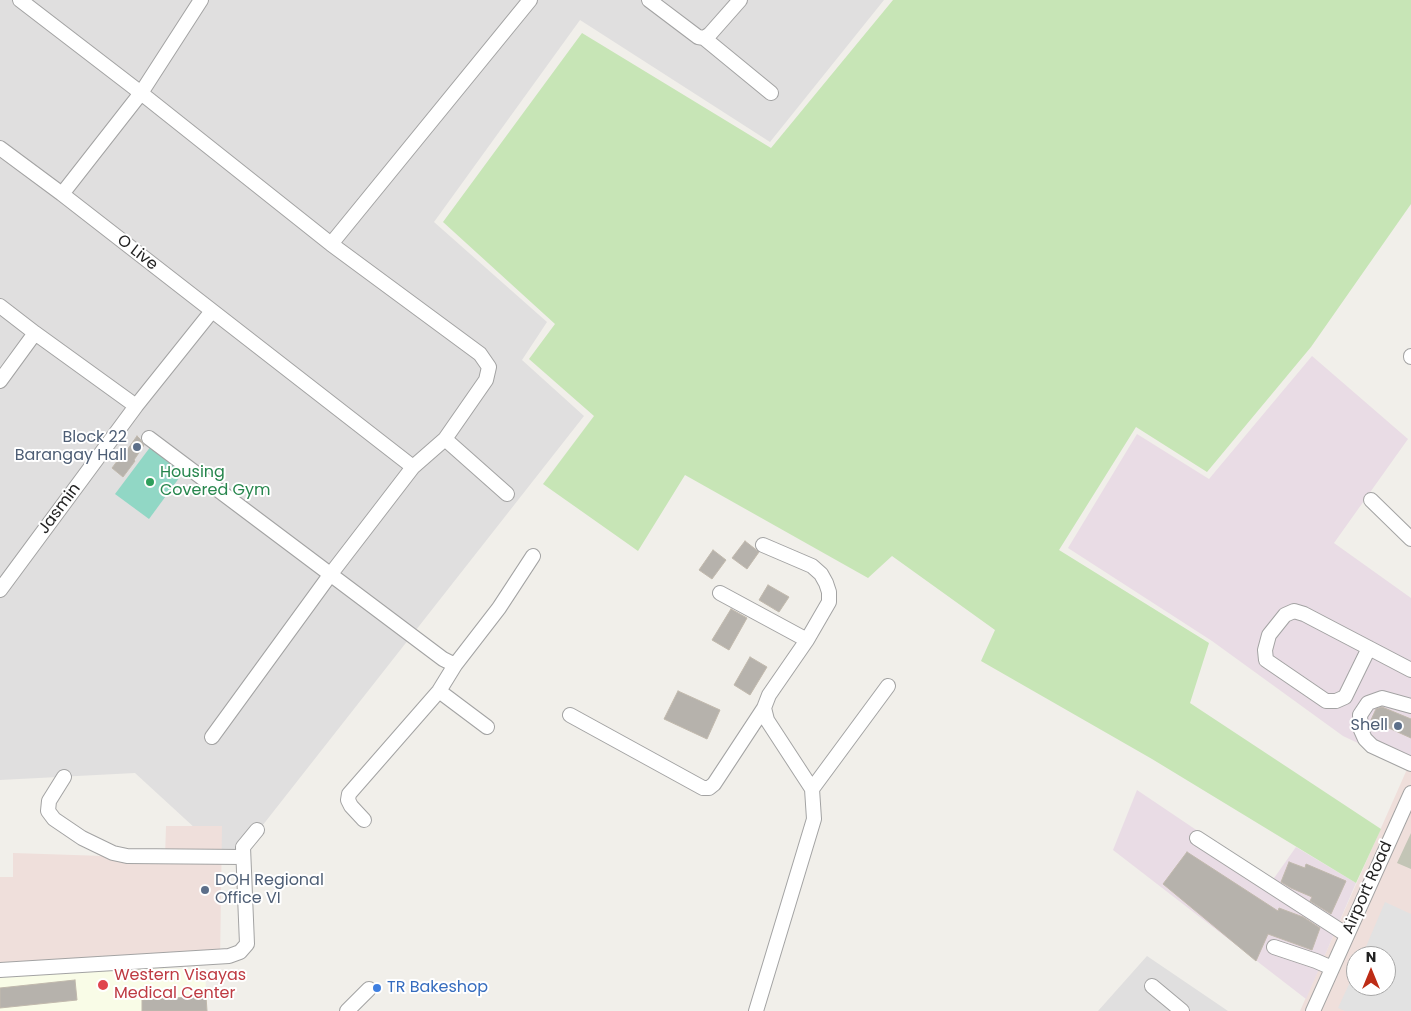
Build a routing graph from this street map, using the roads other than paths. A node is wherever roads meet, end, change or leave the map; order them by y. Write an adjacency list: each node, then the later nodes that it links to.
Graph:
1 (20, 0): 7 (street)
2 (201, 0): 7 (street)
3 (530, 0): 11 (street)
4 (649, 0): 6 (street)
5 (740, 0): 6 (street)
6 (704, 38): 8 (street)
7 (141, 93): 10 (street); 11 (street)
8 (772, 93)
9 (0, 148): 10 (street, O Live)
10 (62, 194): 13 (street, O Live)
11 (331, 244): 18 (street)
12 (0, 306): 14 (street)
13 (212, 311): 16 (street, Jasmin); 19 (street, O Live)
14 (35, 334): 15 (street); 16 (street)
15 (0, 381)
16 (136, 406): 26 (street, Jasmin)
17 (148, 438): 25 (street)
18 (445, 439): 19 (street); 20 (street)
19 (414, 467): 25 (street)
20 (507, 494)
21 (1370, 500): 22 (street)
22 (1411, 539)
23 (762, 545): 28 (street)
24 (533, 556): 30 (street)
25 (330, 575): 30 (street); 38 (street)
26 (0, 590)
27 (720, 593): 28 (street)
28 (807, 640): 35 (street)
29 (1369, 648): 29 (street); 31 (street)
30 (455, 665): 33 (street)
31 (1411, 670)
32 (888, 686): 41 (street)
33 (439, 691): 37 (street); 43 (street)
34 (1411, 706): 39 (street)
35 (764, 708): 36 (street); 41 (street)
36 (570, 715)
37 (487, 727)
38 (212, 737)
39 (1411, 764)
40 (64, 777): 46 (street)
41 (812, 789): 54 (street)
42 (1411, 793): 47 (street, Airport Road)
43 (364, 820)
44 (257, 830): 46 (street)
45 (1197, 838): 47 (street)
46 (243, 857): 50 (street)
47 (1347, 936): 49 (street, Airport Road)
48 (1274, 947): 49 (street)
49 (1332, 968): 56 (street, Airport Road)
50 (0, 970)
51 (1152, 986): 55 (street)
52 (369, 990): 53 (street)
53 (346, 1011)
54 (756, 1011)
55 (1182, 1011)
56 (1313, 1011)

